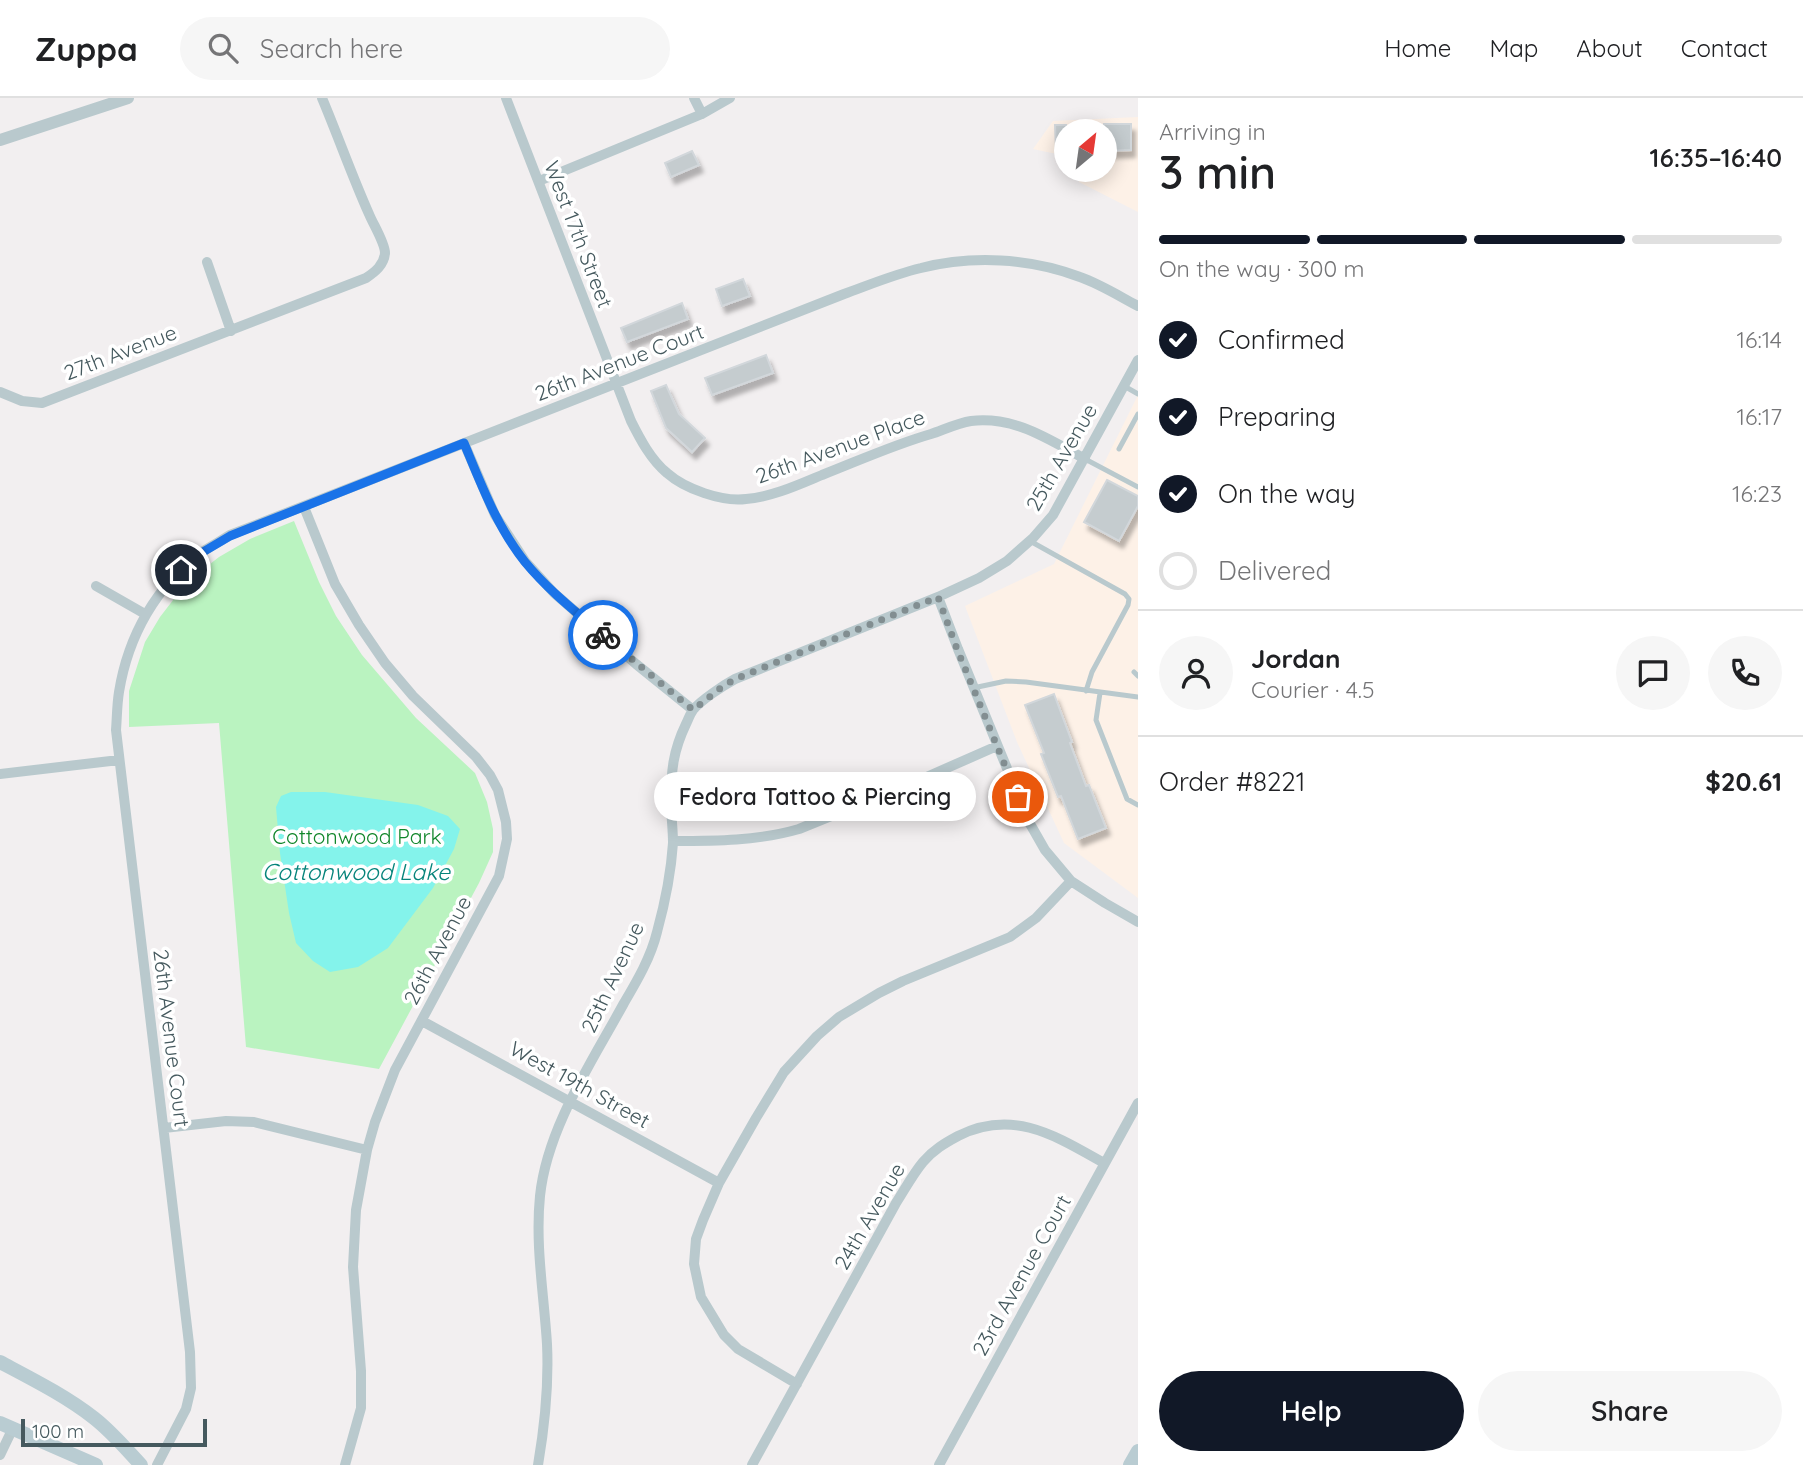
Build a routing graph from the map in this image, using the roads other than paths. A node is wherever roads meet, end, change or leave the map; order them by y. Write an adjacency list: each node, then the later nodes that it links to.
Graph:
1 (128, 98): 7 (street)
2 (322, 98): 11 (street, 27th Avenue)
3 (506, 98): 8 (street, West 17th Street)
4 (694, 98): 6 (street)
5 (730, 98): 6 (street)
6 (702, 114): 8 (street)
7 (0, 140)
8 (539, 181): 13 (street, West 17th Street)
9 (207, 262): 11 (street)
10 (1138, 306): 13 (street, 26th Avenue Court)
11 (231, 331): 15 (street, 27th Avenue)
12 (1138, 360): 14 (street, 25th Avenue)
13 (615, 384): 18 (street, 26th Avenue Court); 20 (street, 26th Avenue Place)
14 (1124, 386): 16 (lane); 20 (street, 25th Avenue)
15 (0, 392)
16 (1138, 394)
17 (1138, 414): 19 (lane)
18 (464, 443): 22 (street, 26th Avenue Court); 31 (street)
19 (1119, 449)
20 (1085, 459): 21 (lane); 23 (street, 25th Avenue)
21 (1138, 487)
22 (304, 507): 26 (street, 26th Avenue Court); 39 (street, 26th Avenue)
23 (1030, 541): 25 (street, 25th Avenue); 28 (lane)
24 (96, 586): 26 (street)
25 (938, 597): 27 (street); 31 (street, 25th Avenue)
26 (145, 614): 33 (street, 26th Avenue Court)
27 (973, 688): 28 (lane); 32 (street)
28 (1086, 691): 29 (lane)
29 (1100, 693): 30 (lane); 35 (lane)
30 (1138, 697)
31 (693, 710): 36 (street, 25th Avenue)
32 (997, 746): 36 (street); 37 (street)
33 (119, 760): 34 (street); 42 (street, 26th Avenue Court)
34 (0, 774)
35 (1138, 805)
36 (673, 841): 40 (street, 25th Avenue)
37 (1071, 881): 38 (street); 45 (street)
38 (1138, 922)
39 (422, 1021): 40 (street, West 19th Street); 43 (street, 26th Avenue)
40 (571, 1101): 45 (street, West 19th Street); 55 (street, 25th Avenue)
41 (1138, 1103): 44 (street, 23rd Avenue Court)
42 (164, 1128): 43 (street); 53 (street, 26th Avenue Court)
43 (367, 1150): 54 (street, 26th Avenue)
44 (1104, 1163): 47 (street, 24th Avenue); 57 (street, 23rd Avenue Court)
45 (719, 1182): 47 (street)
46 (0, 1362): 52 (main road)
47 (797, 1384): 56 (street, 24th Avenue)
48 (6, 1427): 50 (street); 51 (main road)
49 (1138, 1451): 58 (main road)
50 (0, 1455)
51 (96, 1465)
52 (141, 1465)
53 (158, 1465)
54 (345, 1465)
55 (538, 1465)
56 (752, 1465)
57 (939, 1465)
58 (1130, 1465)

